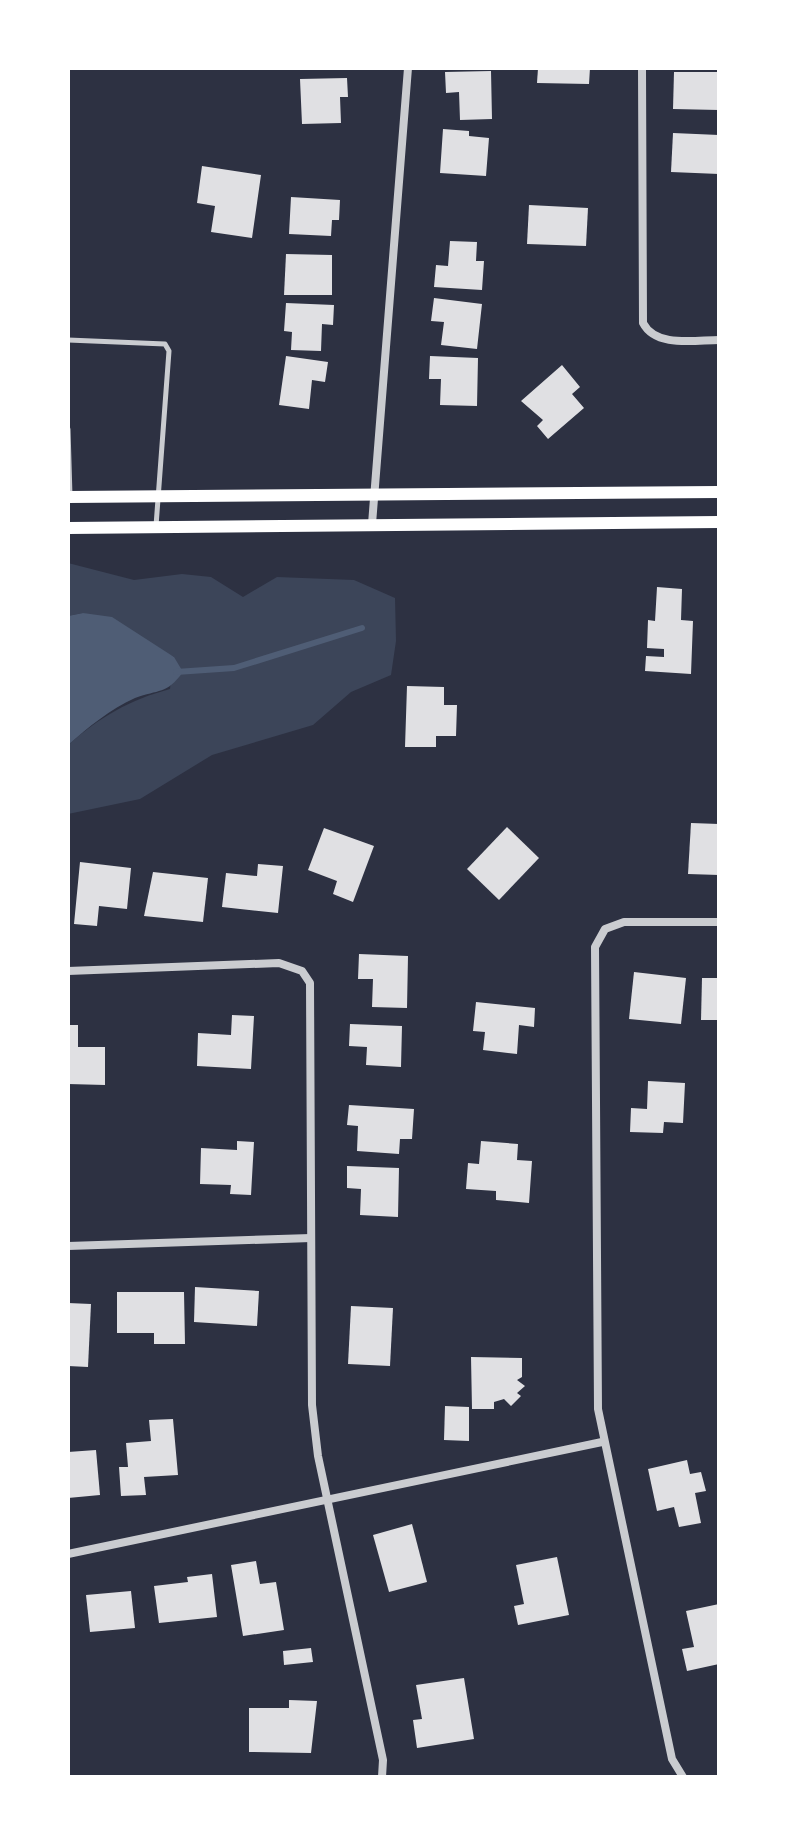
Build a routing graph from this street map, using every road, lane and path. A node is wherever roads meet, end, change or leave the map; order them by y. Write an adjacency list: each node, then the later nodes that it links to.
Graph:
1 (408, 68): 9 (street)
2 (642, 68): 4 (street)
3 (68, 340): 7 (lane)
4 (719, 340)
5 (68, 429): 8 (lane)
6 (719, 492): 9 (main road)
7 (158, 496): 8 (main road); 9 (main road); 12 (lane)
8 (69, 497)
9 (373, 497): 11 (street)
10 (719, 522): 11 (main road)
11 (372, 524): 12 (main road)
12 (156, 527): 13 (main road)
13 (68, 528)
14 (719, 922): 18 (street)
15 (68, 971): 16 (street)
16 (311, 1238): 17 (street); 19 (street)
17 (68, 1246)
18 (602, 1442): 19 (street); 22 (street)
19 (328, 1501): 20 (street); 21 (street)
20 (68, 1554)
21 (382, 1777)
22 (682, 1777)

